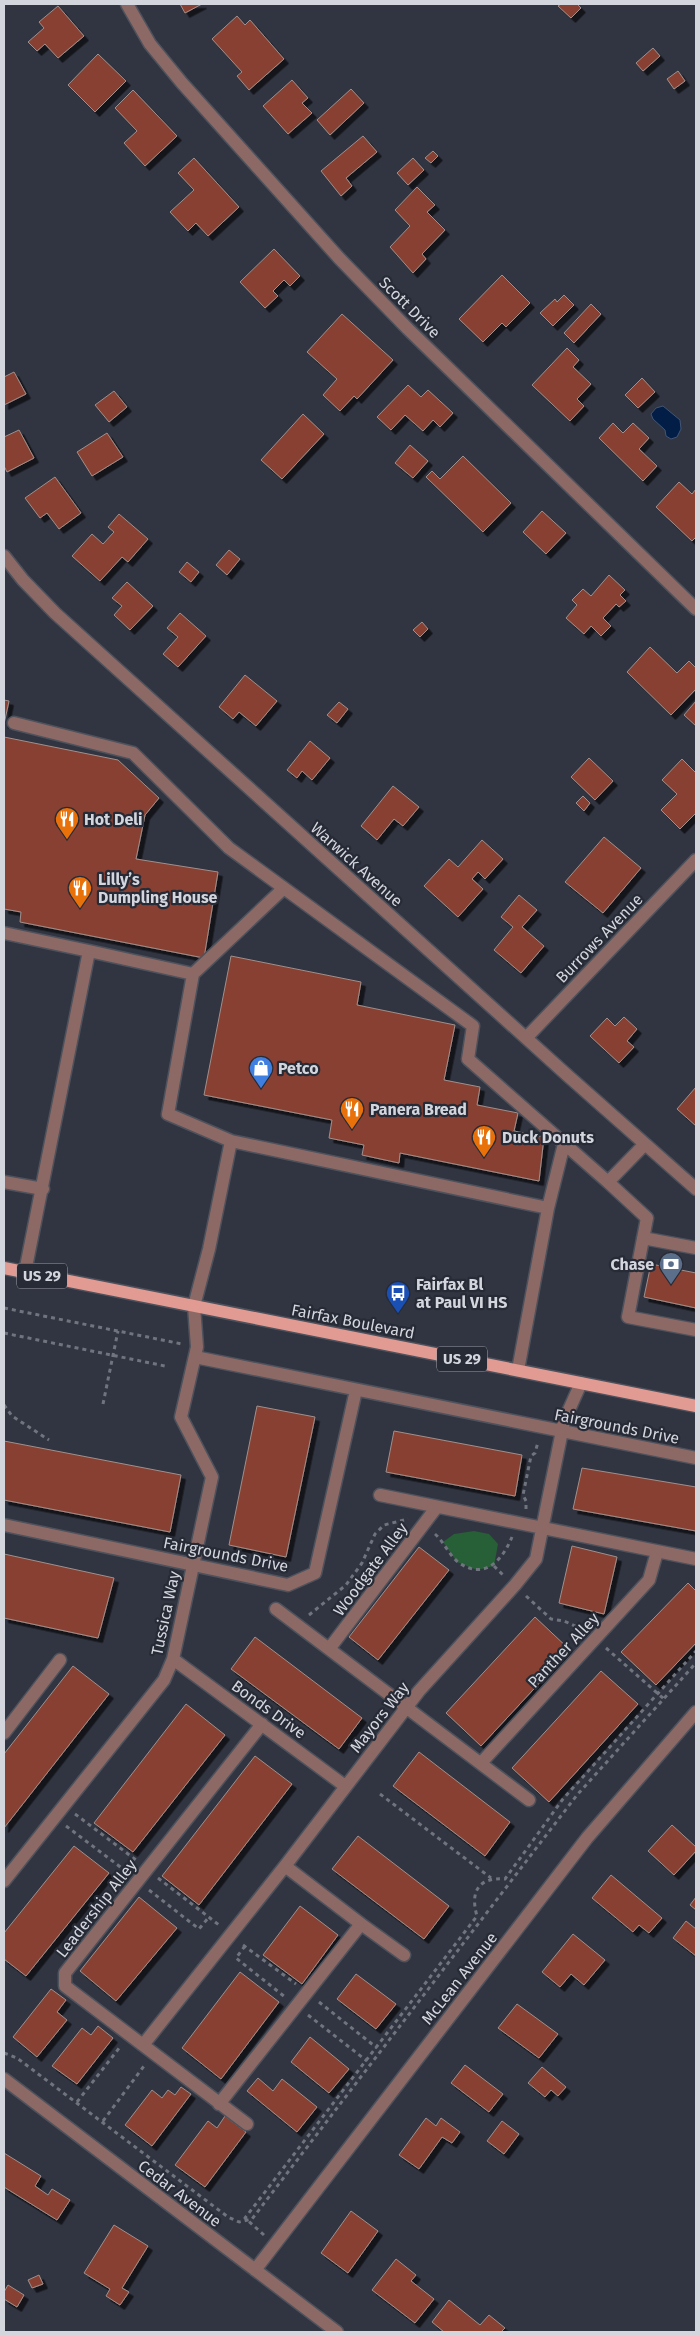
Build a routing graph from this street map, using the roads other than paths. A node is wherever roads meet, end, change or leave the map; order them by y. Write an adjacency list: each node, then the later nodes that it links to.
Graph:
1 (127, 4): 3 (street, Scott Drive)
2 (4, 556): 10 (street, Warwick Avenue)
3 (696, 609)
4 (14, 724): 6 (street)
5 (696, 860): 10 (street, Burrows Avenue)
6 (284, 888): 9 (street); 12 (street)
7 (4, 933): 8 (street)
8 (89, 951): 9 (street); 16 (street)
9 (193, 974): 11 (street)
10 (526, 1038): 13 (street, Warwick Avenue)
11 (231, 1141): 18 (street); 23 (street, Tussica Way)
12 (564, 1144): 15 (street); 18 (street)
13 (645, 1144): 15 (street); 17 (street, Warwick Avenue)
14 (4, 1182): 16 (street)
15 (608, 1182): 19 (street)
16 (43, 1189): 22 (street)
17 (696, 1189)
18 (548, 1208): 26 (street)
19 (643, 1238): 20 (street); 24 (street)
20 (696, 1248)
21 (4, 1268): 22 (main road, Fairfax Boulevard / US 29)
22 (25, 1272): 23 (main road, Fairfax Boulevard / US 29)
23 (194, 1306): 25 (street, Tussica Way); 26 (main road, Fairfax Boulevard / US 29)
24 (696, 1330)
25 (195, 1357): 28 (street, Fairgrounds Drive); 38 (street, Tussica Way)
26 (518, 1370): 27 (main road, Fairfax Boulevard / US 29)
27 (581, 1383): 29 (main road, Fairfax Boulevard / US 29); 30 (street, Mayors Way)
28 (356, 1390): 30 (street, Fairgrounds Drive); 38 (street, Fairgrounds Drive)
29 (696, 1406)
30 (562, 1431): 31 (street, Fairgrounds Drive); 35 (street, Mayors Way)
31 (696, 1458)
32 (380, 1495): 33 (street, Woodgate Alley)
33 (436, 1508): 35 (street, Woodgate Alley); 40 (street, Woodgate Alley)
34 (4, 1525): 38 (street, Fairgrounds Drive)
35 (542, 1526): 36 (street); 43 (street, Mayors Way)
36 (657, 1552): 37 (street); 47 (street, Panther Alley)
37 (696, 1559)
38 (192, 1564): 41 (street, Tussica Way)
39 (276, 1609): 40 (street)
40 (329, 1649): 43 (street)
41 (173, 1659): 45 (street, Bonds Drive); 51 (street, Tussica Way)
42 (60, 1660): 46 (street)
43 (406, 1708): 47 (street); 48 (street, Mayors Way)
44 (696, 1712): 58 (street, McLean Avenue)
45 (262, 1724): 48 (street, Bonds Drive); 54 (street, Leadership Alley)
46 (4, 1733)
47 (480, 1763): 49 (street)
48 (345, 1786): 50 (street, Mayors Way)
49 (529, 1800)
50 (285, 1866): 52 (street); 54 (street, Mayors Way)
51 (4, 1881)
52 (362, 1924): 53 (street); 56 (street)
53 (404, 1955)
54 (144, 2045): 56 (street, Leadership Alley)
55 (4, 2079): 58 (street, Cedar Avenue)
56 (219, 2104): 57 (street, Leadership Alley)
57 (247, 2124)
58 (255, 2270): 59 (street, Cedar Avenue)
59 (337, 2332)

